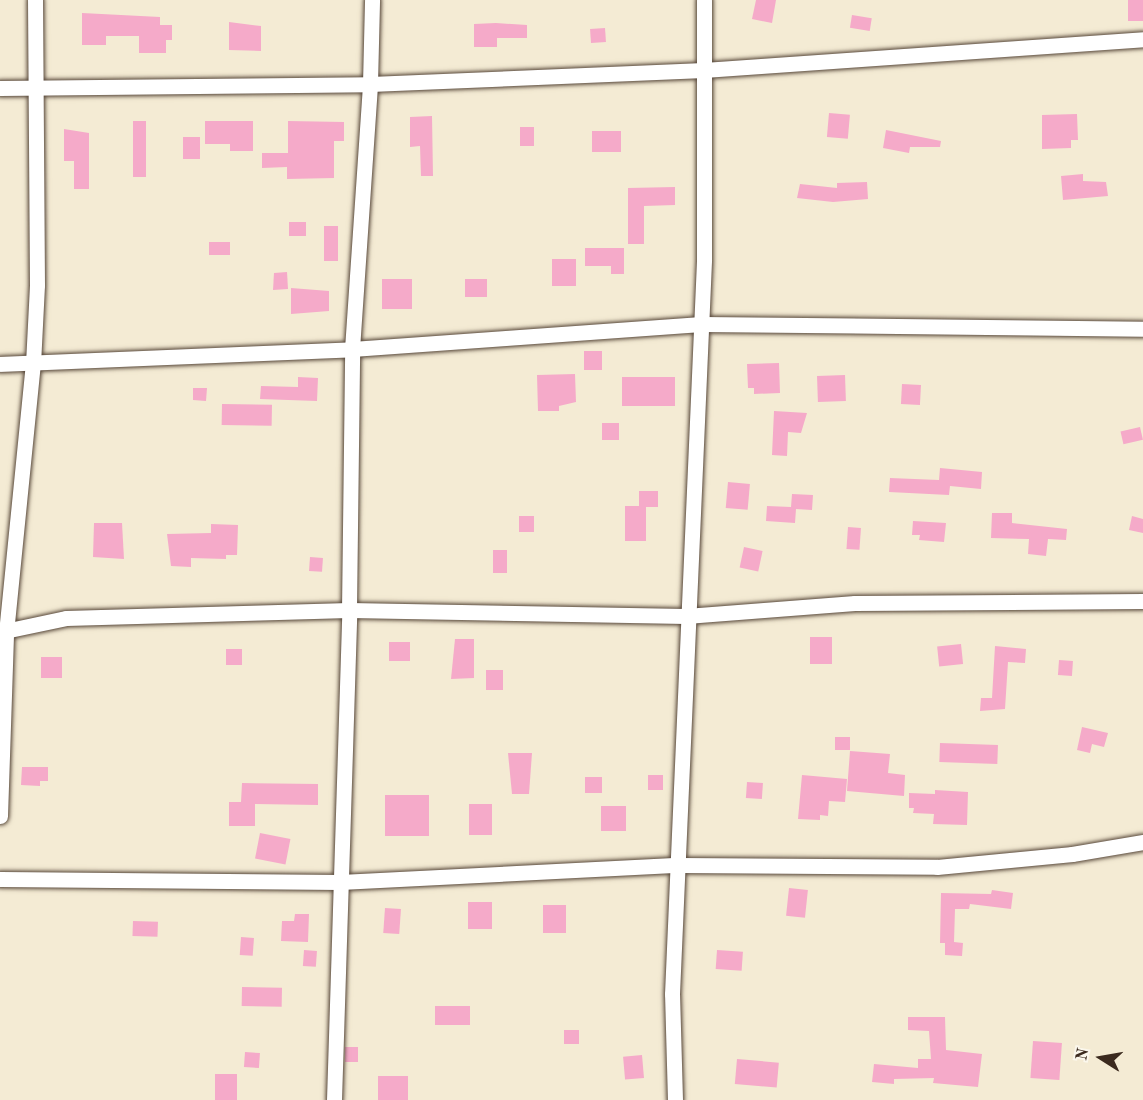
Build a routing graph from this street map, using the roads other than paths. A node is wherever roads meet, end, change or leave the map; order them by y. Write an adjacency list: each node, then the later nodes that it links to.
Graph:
1 (35, 0): 7 (street)
2 (372, 0): 6 (street)
3 (704, 0): 5 (street)
4 (1143, 39): 5 (street)
5 (704, 70): 6 (street); 9 (street)
6 (370, 84): 7 (street); 11 (street)
7 (33, 86): 8 (street); 13 (street)
8 (0, 88)
9 (701, 324): 10 (street); 11 (street); 16 (street)
10 (1143, 329)
11 (352, 349): 13 (street); 15 (street)
12 (0, 364): 13 (street)
13 (33, 364): 17 (street)
14 (1143, 602): 16 (street)
15 (349, 610): 16 (street); 17 (street); 22 (street)
16 (686, 616): 20 (street)
17 (3, 632): 18 (street)
18 (0, 816)
19 (1143, 842): 20 (street)
20 (679, 865): 22 (street); 24 (street)
21 (0, 879): 22 (street)
22 (340, 882): 23 (street)
23 (334, 1100)
24 (675, 1100)

